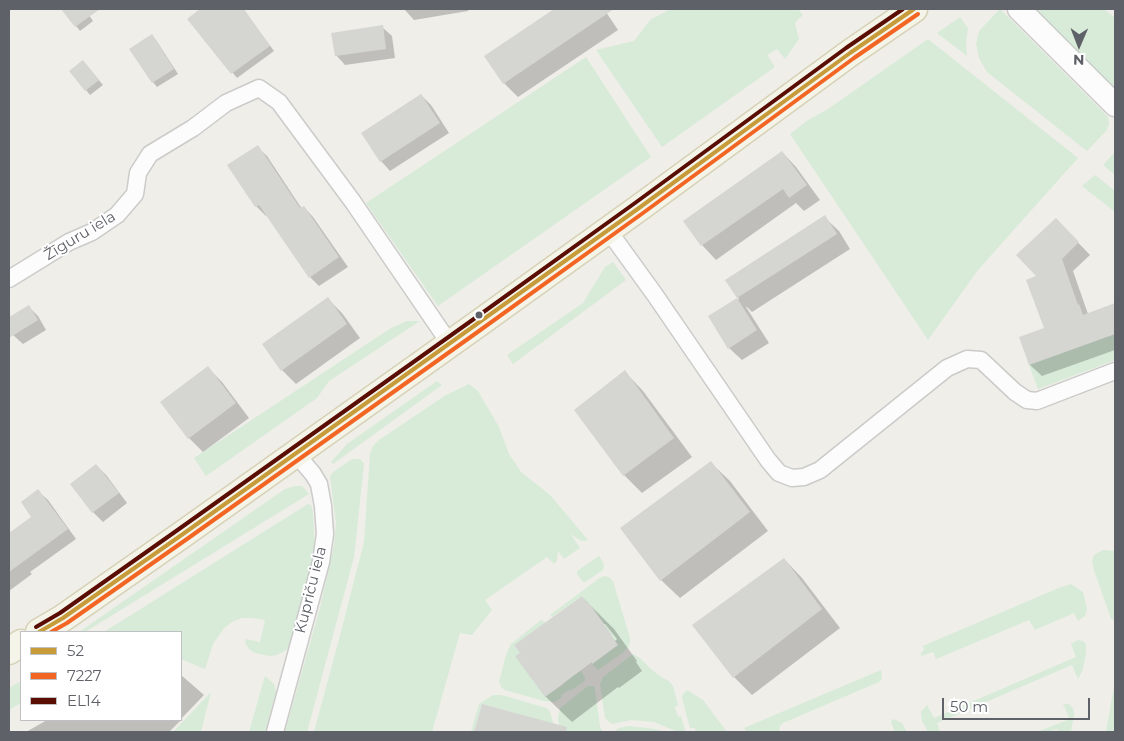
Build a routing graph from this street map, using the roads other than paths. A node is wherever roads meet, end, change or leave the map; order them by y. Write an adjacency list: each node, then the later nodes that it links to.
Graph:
1 (914, 9): 4 (main road)
2 (1019, 9): 3 (street)
3 (1115, 105)
4 (608, 230): 6 (main road); 7 (street)
5 (9, 279): 6 (street, Žīguru iela)
6 (450, 344): 8 (main road)
7 (1115, 371)
8 (296, 454): 9 (main road); 12 (street, Kupriču iela)
9 (41, 631)
10 (20, 644): 11 (main road)
11 (9, 651)
12 (275, 732)

